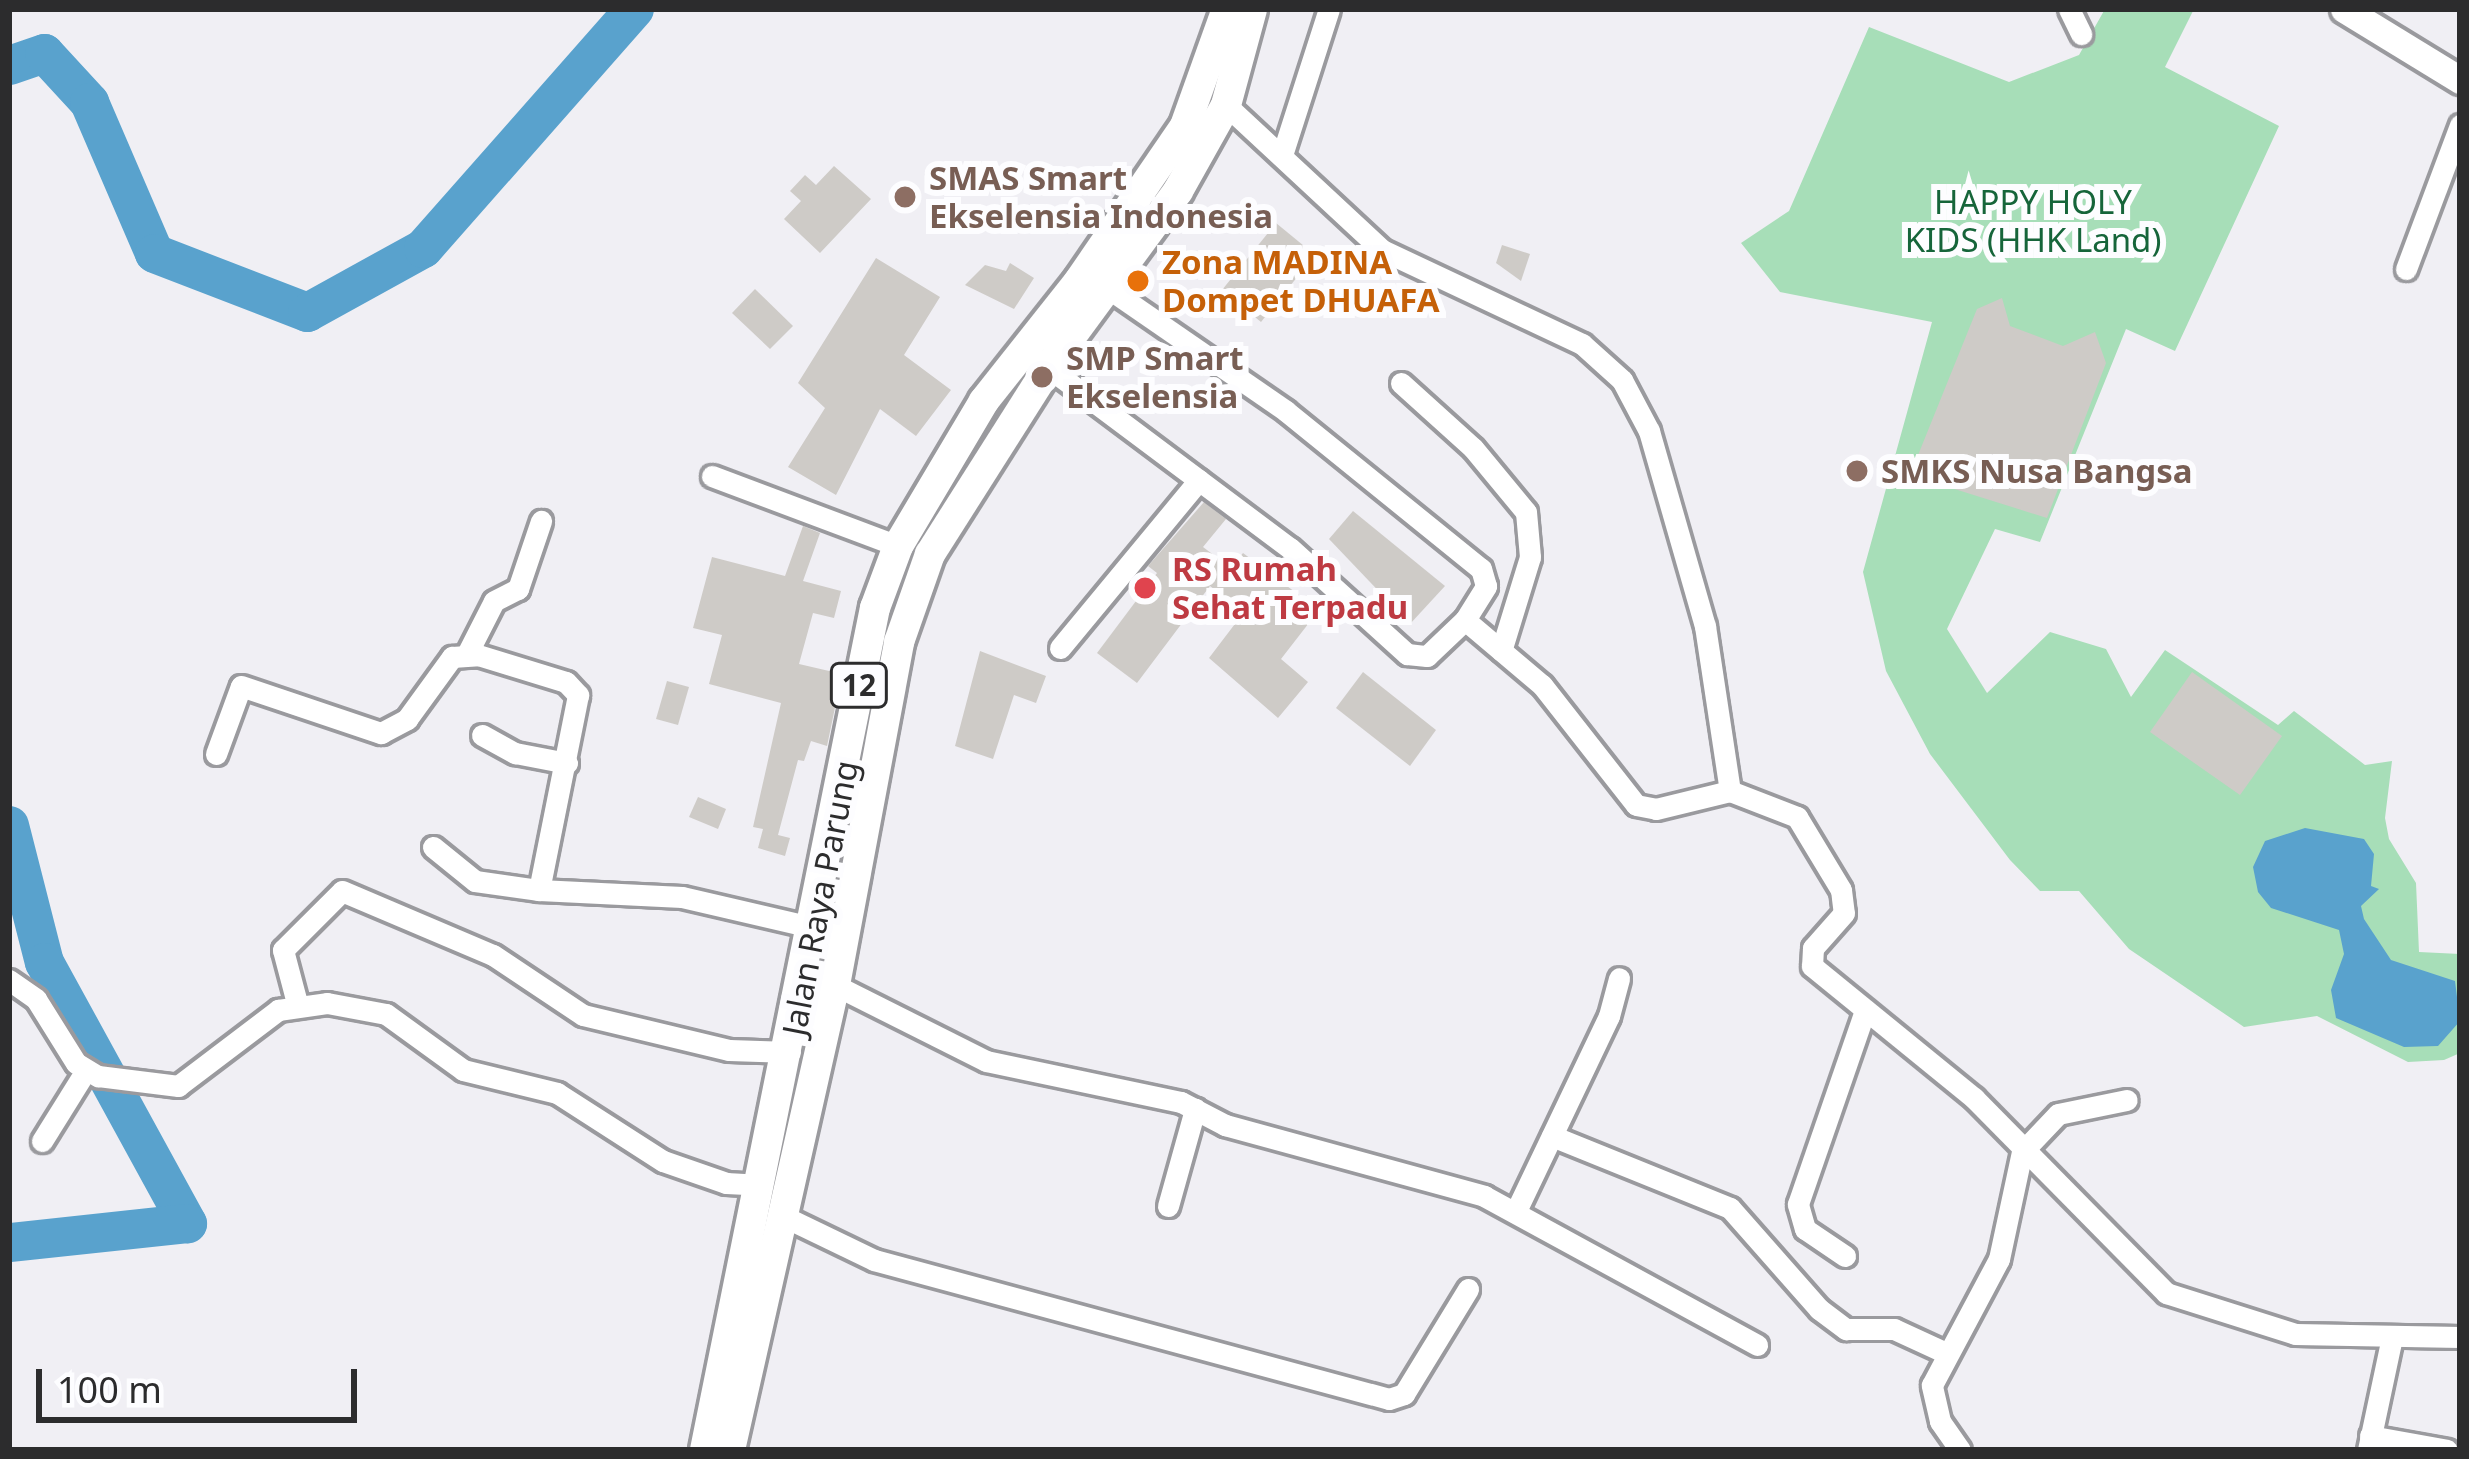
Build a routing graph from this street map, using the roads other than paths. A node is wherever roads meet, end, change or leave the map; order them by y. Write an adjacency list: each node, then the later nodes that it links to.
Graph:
1 (1227, 9): 13 (highway, Jalan Raya Parung / 12)
2 (1252, 9): 8 (highway, Jalan Raya Parung / 12)
3 (1329, 9): 10 (street)
4 (2069, 9): 6 (street)
5 (2344, 9): 7 (main road)
6 (2080, 34)
7 (2460, 80)
8 (1226, 104): 10 (street); 12 (highway, Jalan Raya Parung / 12)
9 (2460, 125): 11 (street)
10 (1273, 147): 26 (street)
11 (2406, 269)
12 (1108, 288): 13 (highway, Jalan Raya Parung / 12); 19 (street)
13 (1037, 358): 16 (street); 18 (highway, Jalan Raya Parung / 12); 32 (highway, Jalan Raya Parung / 12)
14 (1401, 383): 21 (street)
15 (712, 476): 18 (street)
16 (1198, 480): 19 (street); 20 (street)
17 (541, 521): 22 (street)
18 (898, 546): 29 (highway, Jalan Raya Parung / 12)
19 (1465, 620): 21 (street)
20 (1060, 648)
21 (1501, 651): 26 (street)
22 (467, 653): 24 (street); 25 (street)
23 (482, 735): 25 (street)
24 (216, 754)
25 (567, 763): 28 (street)
26 (1730, 791): 34 (street)
27 (433, 847): 28 (street)
28 (539, 890): 29 (street)
29 (815, 928): 35 (highway, Jalan Raya Parung / 12)
30 (1618, 978): 39 (street)
31 (9, 980): 36 (street)
32 (835, 985): 38 (street); 45 (highway, Jalan Raya Parung / 12)
33 (297, 1004): 35 (street); 36 (street); 42 (street)
34 (1865, 1010): 41 (street); 46 (street)
35 (790, 1052): 42 (highway, Jalan Raya Parung / 12)
36 (92, 1074): 40 (street)
37 (2127, 1100): 41 (street)
38 (1195, 1108): 43 (street); 44 (street)
39 (1552, 1136): 44 (street); 51 (street)
40 (42, 1141)
41 (2022, 1152): 48 (street); 51 (street)
42 (762, 1185): 53 (highway, Jalan Raya Parung / 12)
43 (1168, 1206)
44 (1516, 1211): 50 (street)
45 (783, 1216): 47 (street); 54 (highway, Jalan Raya Parung / 12)
46 (1845, 1256)
47 (1468, 1289)
48 (2392, 1337): 49 (street); 52 (street)
49 (2460, 1337)
50 (1757, 1345)
51 (1944, 1352): 55 (street)
52 (2369, 1443): 56 (street)
53 (705, 1450)
54 (730, 1450)
55 (1960, 1450)
56 (2447, 1450)

